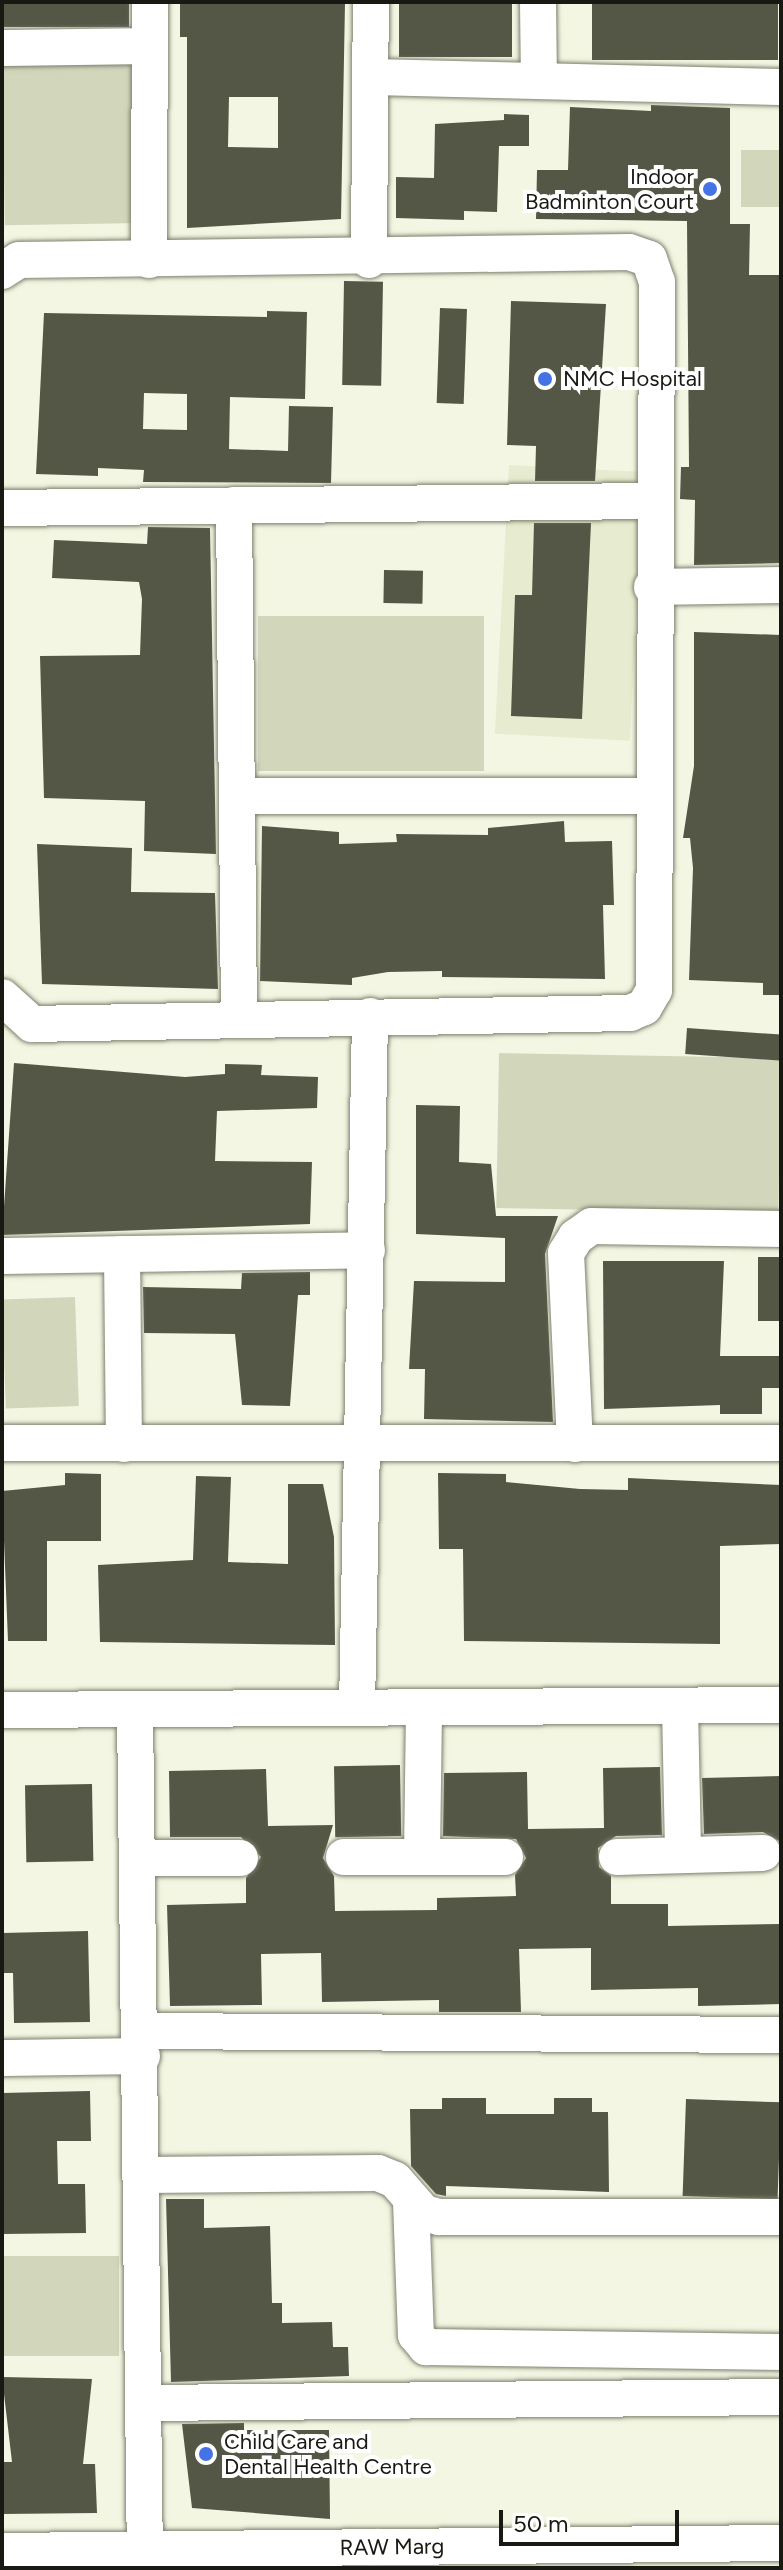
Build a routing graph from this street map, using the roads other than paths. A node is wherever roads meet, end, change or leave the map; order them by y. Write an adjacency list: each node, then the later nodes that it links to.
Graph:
1 (150, 2): 4 (street)
2 (371, 2): 6 (street)
3 (538, 2): 7 (street)
4 (150, 46): 5 (street); 9 (street)
5 (2, 48)
6 (371, 77): 7 (street); 10 (street)
7 (539, 81): 8 (street)
8 (781, 87)
9 (149, 260): 10 (street); 11 (street)
10 (369, 260): 12 (street)
11 (2, 271)
12 (652, 501): 13 (street); 16 (street)
13 (234, 505): 14 (street); 17 (street)
14 (2, 508)
15 (781, 585): 16 (street)
16 (652, 587): 18 (street)
17 (237, 796): 18 (street); 21 (street)
18 (652, 796): 20 (street)
19 (2, 997): 21 (street)
20 (370, 1016): 21 (street); 23 (street)
21 (239, 1019)
22 (781, 1229): 30 (street)
23 (367, 1250): 24 (street); 26 (street)
24 (122, 1254): 25 (street); 29 (street)
25 (2, 1256)
26 (365, 1442): 29 (street); 30 (street); 33 (street)
27 (2, 1443): 29 (street)
28 (781, 1443): 30 (street)
29 (124, 1444)
30 (575, 1444)
31 (781, 1705): 32 (street)
32 (680, 1707): 34 (street); 37 (street)
33 (357, 1708): 34 (street); 35 (street)
34 (424, 1708): 39 (street)
35 (135, 1709): 36 (street); 43 (street)
36 (2, 1710)
37 (683, 1853): 38 (street); 42 (street)
38 (763, 1853)
39 (422, 1854): 40 (street); 41 (street)
40 (344, 1857)
41 (505, 1857)
42 (617, 1857)
43 (141, 1858): 44 (street); 46 (street)
44 (240, 1858)
45 (781, 2035): 46 (street)
46 (142, 2044): 47 (street); 48 (street)
47 (2, 2058)
48 (143, 2175): 49 (street); 53 (street)
49 (411, 2201): 50 (street); 51 (street)
50 (781, 2217)
51 (781, 2352)
52 (781, 2397): 53 (street)
53 (146, 2403): 56 (street)
54 (781, 2543): 56 (street, RAW Marg)
55 (2, 2551): 56 (street, RAW Marg)
56 (145, 2559)

